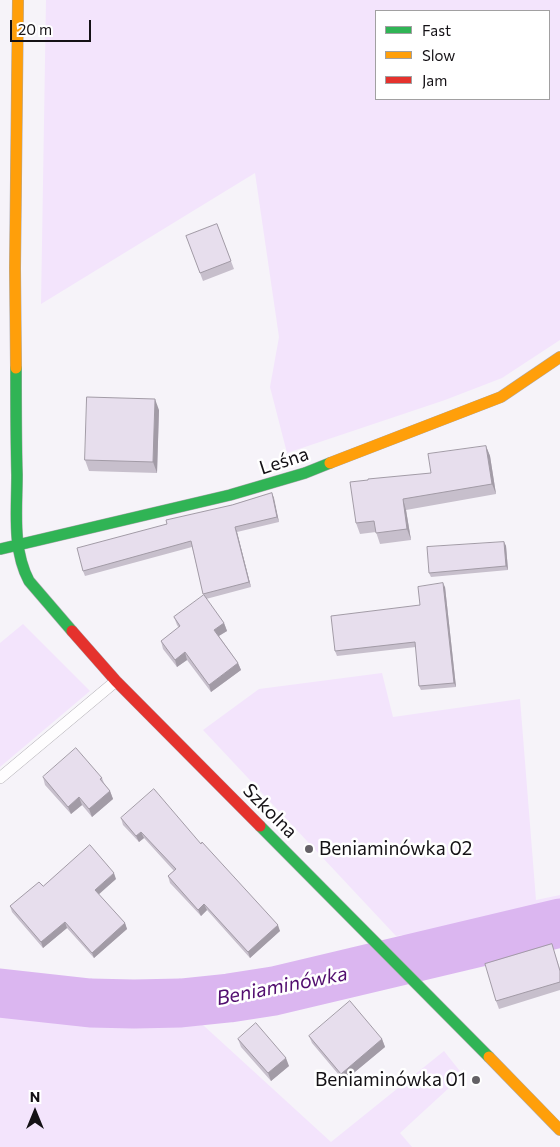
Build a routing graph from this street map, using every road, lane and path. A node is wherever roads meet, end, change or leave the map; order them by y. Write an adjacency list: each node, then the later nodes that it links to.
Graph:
1 (18, 0): 3 (street, Szkolna)
2 (560, 357): 3 (street, Leśna)
3 (18, 545): 4 (street, Leśna); 5 (street, Szkolna)
4 (0, 549)
5 (116, 681): 6 (lane); 7 (street, Szkolna)
6 (0, 778)
7 (560, 1130)

